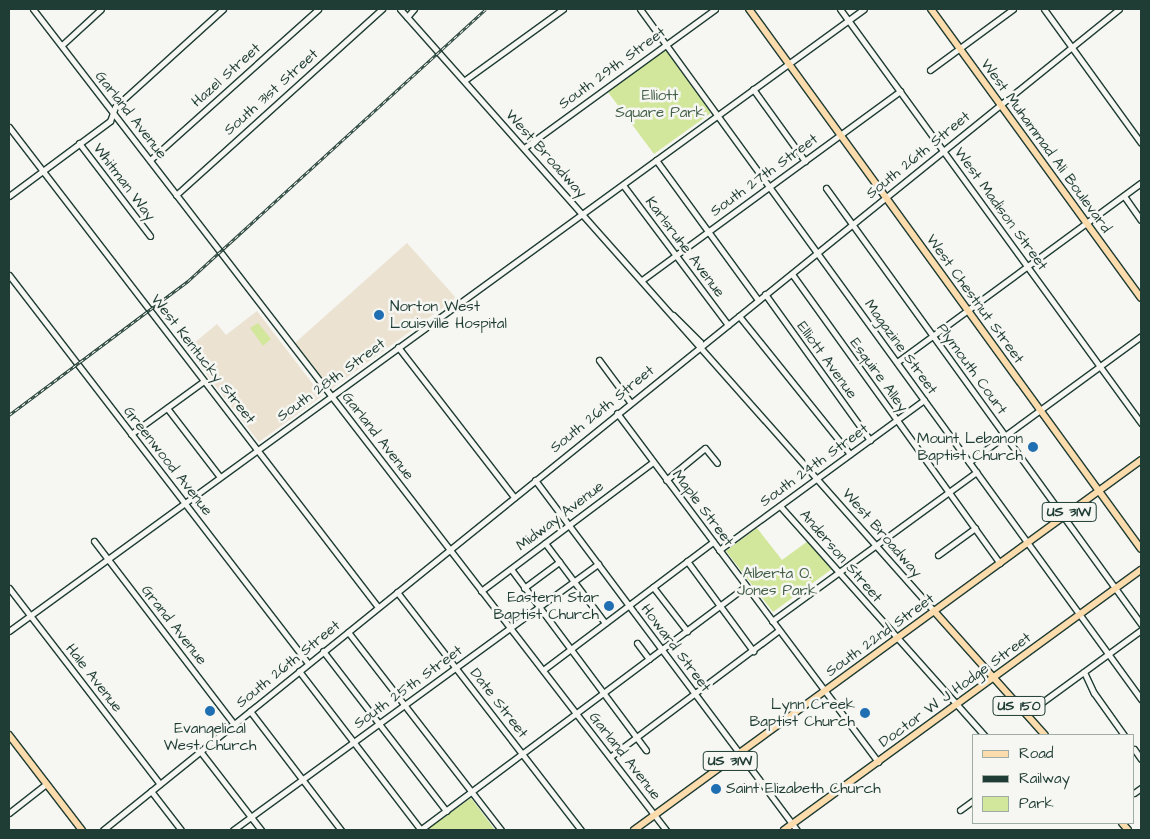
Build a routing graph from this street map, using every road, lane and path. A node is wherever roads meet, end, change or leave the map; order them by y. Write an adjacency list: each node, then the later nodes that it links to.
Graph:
1 (33, 9): 21 (street, Garland Avenue)
2 (101, 9): 21 (street)
3 (223, 9): 30 (street)
4 (318, 9): 38 (street, Hazel Street)
5 (382, 9): 46 (street, South 31st Street)
6 (400, 9): 18 (street, West Broadway)
7 (414, 9): 18 (street)
8 (563, 9): 26 (street)
9 (640, 9): 20 (street, Magazine Street)
10 (715, 9): 20 (street, South 29th Street)
11 (749, 9): 24 (main road, West Chestnut Street)
12 (840, 9): 19 (street, West Madison Street)
13 (864, 9): 19 (street, South 28th Street)
14 (931, 9): 23 (main road, West Muhammad Ali Boulevard)
15 (1013, 9): 23 (street)
16 (1044, 9): 22 (street)
17 (1118, 9): 22 (street, South 26th Street)
18 (407, 17): 26 (street, West Broadway)
19 (848, 20): 24 (street, South 28th Street); 28 (street, West Madison Street)
20 (666, 44): 31 (street, Magazine Street); 36 (street, South 29th Street)
21 (62, 45): 30 (street, Garland Avenue)
22 (1072, 47): 29 (street, South 26th Street); 35 (street)
23 (960, 48): 25 (street); 29 (main road, West Muhammad Ali Boulevard)
24 (789, 64): 27 (street, South 28th Street); 33 (main road, West Chestnut Street)
25 (930, 70)
26 (464, 80): 36 (street, West Broadway)
27 (753, 89): 31 (street, South 28th Street); 40 (street)
28 (900, 91): 33 (street, South 27th Street); 37 (street, West Madison Street)
29 (1000, 104): 37 (street, South 26th Street); 52 (main road, West Muhammad Ali Boulevard)
30 (112, 111): 34 (street); 38 (street, Garland Avenue)
31 (718, 115): 39 (street, South 28th Street); 44 (street, Magazine Street)
32 (9, 127): 41 (street, West Kentucky Street)
33 (840, 135): 40 (street, South 27th Street); 49 (main road, West Chestnut Street)
34 (79, 143): 41 (street); 55 (street, Whitman Way)
35 (1141, 143)
36 (524, 148): 50 (street, West Broadway)
37 (943, 150): 49 (street, South 26th Street); 58 (street, West Madison Street)
38 (150, 160): 46 (street, Garland Avenue)
39 (656, 160): 43 (street, South 28th Street); 54 (street)
40 (805, 161): 44 (street, South 27th Street)
41 (42, 170): 47 (street); 75 (street, West Kentucky Street)
42 (1141, 183): 48 (street)
43 (623, 184): 50 (street, South 28th Street); 57 (street, Karlsruhe Avenue)
44 (769, 187): 54 (street, South 27th Street); 56 (street, Magazine Street)
45 (826, 188): 53 (street, Plymouth Court)
46 (176, 195): 76 (street, Garland Avenue)
47 (9, 196)
48 (1124, 196): 51 (street); 52 (street)
49 (886, 197): 53 (street, South 26th Street); 65 (main road, West Chestnut Street)
50 (583, 213): 61 (street, West Broadway); 70 (street, South 28th Street)
51 (1141, 220)
52 (1086, 223): 58 (street); 63 (main road, West Muhammad Ali Boulevard)
53 (852, 225): 56 (street, South 26th Street); 68 (street, Plymouth Court)
54 (708, 231): 57 (street, South 27th Street); 64 (street)
55 (150, 236)
56 (817, 253): 60 (street, South 26th Street); 73 (street, Magazine Street)
57 (676, 255): 61 (street, South 27th Street); 67 (street, Karlsruhe Avenue)
58 (1027, 266): 65 (street); 74 (street, West Madison Street)
59 (9, 274): 84 (street, Greenwood Avenue)
60 (792, 274): 62 (street, South 26th Street); 82 (street, Esquire Alley)
61 (642, 280): 71 (street, West Broadway)
62 (765, 294): 64 (street, South 26th Street); 86 (street, Elliott Avenue)
63 (1141, 298)
64 (758, 300): 66 (street, South 26th Street)
65 (968, 310): 68 (street); 80 (main road, West Chestnut Street)
66 (739, 316): 67 (street, South 26th Street); 88 (street)
67 (728, 325): 71 (street, South 26th Street)
68 (932, 336): 73 (street); 85 (street, Plymouth Court)
69 (1141, 336): 74 (street)
70 (398, 347): 76 (street, South 28th Street); 100 (street)
71 (700, 347): 78 (street, South 26th Street); 95 (street, West Broadway)
72 (600, 360): 78 (street)
73 (897, 362): 77 (street, Magazine Street)
74 (1100, 367): 80 (street); 83 (street, West Madison Street)
75 (204, 381): 79 (street); 87 (street, West Kentucky Street)
76 (331, 396): 87 (street, South 28th Street); 111 (street, Garland Avenue)
77 (924, 400): 82 (street, South 24th Street); 91 (street, Magazine Street)
78 (630, 402): 81 (street, South 26th Street)
79 (167, 408): 84 (street); 94 (street)
80 (1040, 410): 85 (street); 98 (main road, West Chestnut Street)
81 (617, 413): 90 (street, Maple Street); 96 (street, South 26th Street)
82 (896, 420): 86 (street, South 24th Street); 99 (street, Esquire Alley)
83 (1141, 423)
84 (131, 434): 101 (street, Greenwood Avenue)
85 (1005, 436): 91 (street); 103 (street, Plymouth Court)
86 (870, 440): 88 (street, South 24th Street)
87 (257, 450): 94 (street, South 28th Street); 133 (street, West Kentucky Street)
88 (850, 454): 95 (street, South 24th Street)
89 (1141, 460): 98 (main road, South 22nd Street / US 31W)
90 (653, 462): 97 (street, Maple Street); 104 (street, Midway Avenue)
91 (969, 462): 93 (street, Magazine Street)
92 (717, 463): 97 (street)
93 (976, 472): 99 (street); 108 (street, Magazine Street)
94 (220, 477): 101 (street, South 28th Street)
95 (817, 478): 102 (street, South 24th Street); 110 (street, West Broadway)
96 (535, 480): 100 (street, South 26th Street); 104 (street, Howard Street)
97 (666, 480): 107 (street, Maple Street)
98 (1099, 491): 103 (main road, South 22nd Street / US 31W); 112 (main road, West Chestnut Street)
99 (948, 492): 105 (street, Esquire Alley); 110 (street)
100 (514, 497): 111 (street, South 26th Street)
101 (184, 503): 115 (street, South 28th Street); 155 (street, Greenwood Avenue)
102 (780, 506): 113 (street, South 24th Street); 122 (street, Anderson Street)
103 (1063, 516): 108 (main road, South 22nd Street / US 31W); 128 (street, Plymouth Court)
104 (569, 525): 109 (street, Midway Avenue); 118 (street, Howard Street)
105 (975, 528): 114 (street); 119 (street, Esquire Alley)
106 (94, 541): 115 (street, Grand Avenue)
107 (713, 542): 113 (street, Maple Street); 116 (street)
108 (1027, 542): 119 (main road, South 22nd Street / US 31W); 136 (street, Magazine Street)
109 (545, 543): 117 (street); 120 (street, Midway Avenue)
110 (876, 545): 122 (street); 135 (street, West Broadway)
111 (449, 549): 129 (street, Garland Avenue); 130 (street, South 26th Street)
112 (1141, 549)
113 (719, 550): 124 (street, Maple Street)
114 (938, 555)
115 (107, 559): 137 (street, South 28th Street); 170 (street, Grand Avenue)
116 (687, 561): 125 (street); 132 (street)
117 (559, 562): 123 (street); 127 (street)
118 (598, 564): 123 (street, South 25th Street); 131 (street, Howard Street)
119 (1000, 564): 135 (main road, South 22nd Street / US 31W)
120 (510, 569): 127 (street); 129 (street, Midway Avenue)
121 (1141, 570): 128 (main road, Doctor W J Hodge Street)
122 (838, 572): 138 (street); 147 (street, Anderson Street)
123 (573, 582): 134 (street, South 25th Street); 139 (street)
124 (746, 586): 132 (street); 138 (street, Maple Street)
125 (653, 587): 131 (street); 142 (street)
126 (9, 588): 137 (street, Hale Avenue)
127 (524, 588): 134 (street)
128 (1116, 588): 136 (main road, Doctor W J Hodge Street); 140 (street, Plymouth Court)
129 (482, 591): 141 (street, Garland Avenue)
130 (397, 592): 133 (street, South 26th Street); 156 (street, Date Street)
131 (628, 605): 139 (street); 150 (street, Howard Street)
132 (720, 606): 142 (street); 151 (street)
133 (378, 607): 146 (street, South 26th Street)
134 (539, 608): 141 (street, South 25th Street); 149 (street)
135 (934, 611): 147 (main road, South 22nd Street / US 31W); 160 (main road, West Broadway / US 150)
136 (1080, 614): 153 (street, Magazine Street); 160 (main road, Doctor W J Hodge Street)
137 (30, 615): 145 (street, South 28th Street); 186 (street, Hale Avenue)
138 (772, 621): 143 (street, Maple Street)
139 (605, 623): 149 (street)
140 (1141, 624)
141 (510, 628): 156 (street, South 25th Street); 157 (street, Garland Avenue)
142 (687, 630): 150 (street)
143 (779, 630): 151 (street); 161 (street, Maple Street)
144 (1141, 630): 153 (street)
145 (9, 631)
146 (348, 632): 152 (street, South 26th Street); 166 (street)
147 (897, 638): 161 (main road, South 22nd Street / US 31W); 165 (street, Anderson Street)
148 (637, 643): 154 (street)
149 (570, 649): 157 (street); 162 (street)
150 (662, 649): 154 (street); 163 (street, Howard Street)
151 (752, 651): 163 (street)
152 (323, 652): 155 (street, South 26th Street); 171 (street)
153 (1108, 654): 159 (street); 164 (street, Magazine Street)
154 (649, 659): 162 (street)
155 (308, 663): 158 (street, South 26th Street)
156 (456, 668): 166 (street, South 25th Street); 181 (street, Date Street)
157 (542, 670): 168 (street, Garland Avenue)
158 (299, 671): 167 (street, South 26th Street); 177 (street)
159 (1084, 672): 169 (street); 174 (street)
160 (993, 678): 165 (main road, Doctor W J Hodge Street); 169 (main road, West Broadway / US 150)
161 (825, 691): 180 (main road, South 22nd Street / US 31W); 183 (street, Maple Street)
162 (604, 693): 168 (street); 176 (street)
163 (695, 694): 176 (street); 180 (street, Howard Street)
164 (1141, 700)
165 (956, 704): 172 (street, Anderson Street); 183 (main road, Doctor W J Hodge Street)
166 (404, 705): 171 (street, South 25th Street); 188 (street)
167 (250, 711): 170 (street, South 26th Street); 184 (street)
168 (577, 714): 181 (street); 182 (street, Garland Avenue)
169 (1026, 714): 173 (main road, West Broadway / US 150)
170 (234, 724): 179 (street, South 26th Street)
171 (379, 724): 177 (street, South 25th Street); 191 (street)
172 (983, 734)
173 (1044, 734)
174 (1123, 734)
175 (9, 735): 185 (main road)
176 (637, 738): 178 (street); 182 (street)
177 (354, 742): 184 (street, South 25th Street); 202 (street)
178 (646, 750)
179 (200, 751): 186 (street, South 26th Street); 194 (street)
180 (740, 753): 193 (main road, South 22nd Street / US 31W); 195 (street, Howard Street)
181 (523, 755): 188 (street); 204 (street, Date Street)
182 (610, 757): 193 (street, Garland Avenue)
183 (878, 762): 195 (main road, Doctor W J Hodge Street)
184 (302, 780): 194 (street, South 25th Street); 201 (street)
185 (46, 784): 192 (street); 196 (main road)
186 (160, 784): 187 (street, South 26th Street)
187 (151, 791): 197 (street, South 26th Street); 198 (street)
188 (472, 792): 191 (street); 203 (street)
189 (972, 801): 190 (street)
190 (960, 810)
191 (446, 811): 202 (street)
192 (9, 813)
193 (655, 815): 205 (main road, South 22nd Street / US 31W); 206 (street, Garland Avenue)
194 (251, 817): 199 (street, South 25th Street); 200 (street)
195 (792, 824): 207 (main road, Doctor W J Hodge Street); 208 (street, Howard Street)
196 (82, 830)
197 (103, 830)
198 (181, 830)
199 (233, 830)
200 (261, 830)
201 (341, 830)
202 (420, 830)
203 (501, 830)
204 (581, 830)
205 (634, 830)
206 (666, 830)
207 (784, 830)
208 (797, 830)

